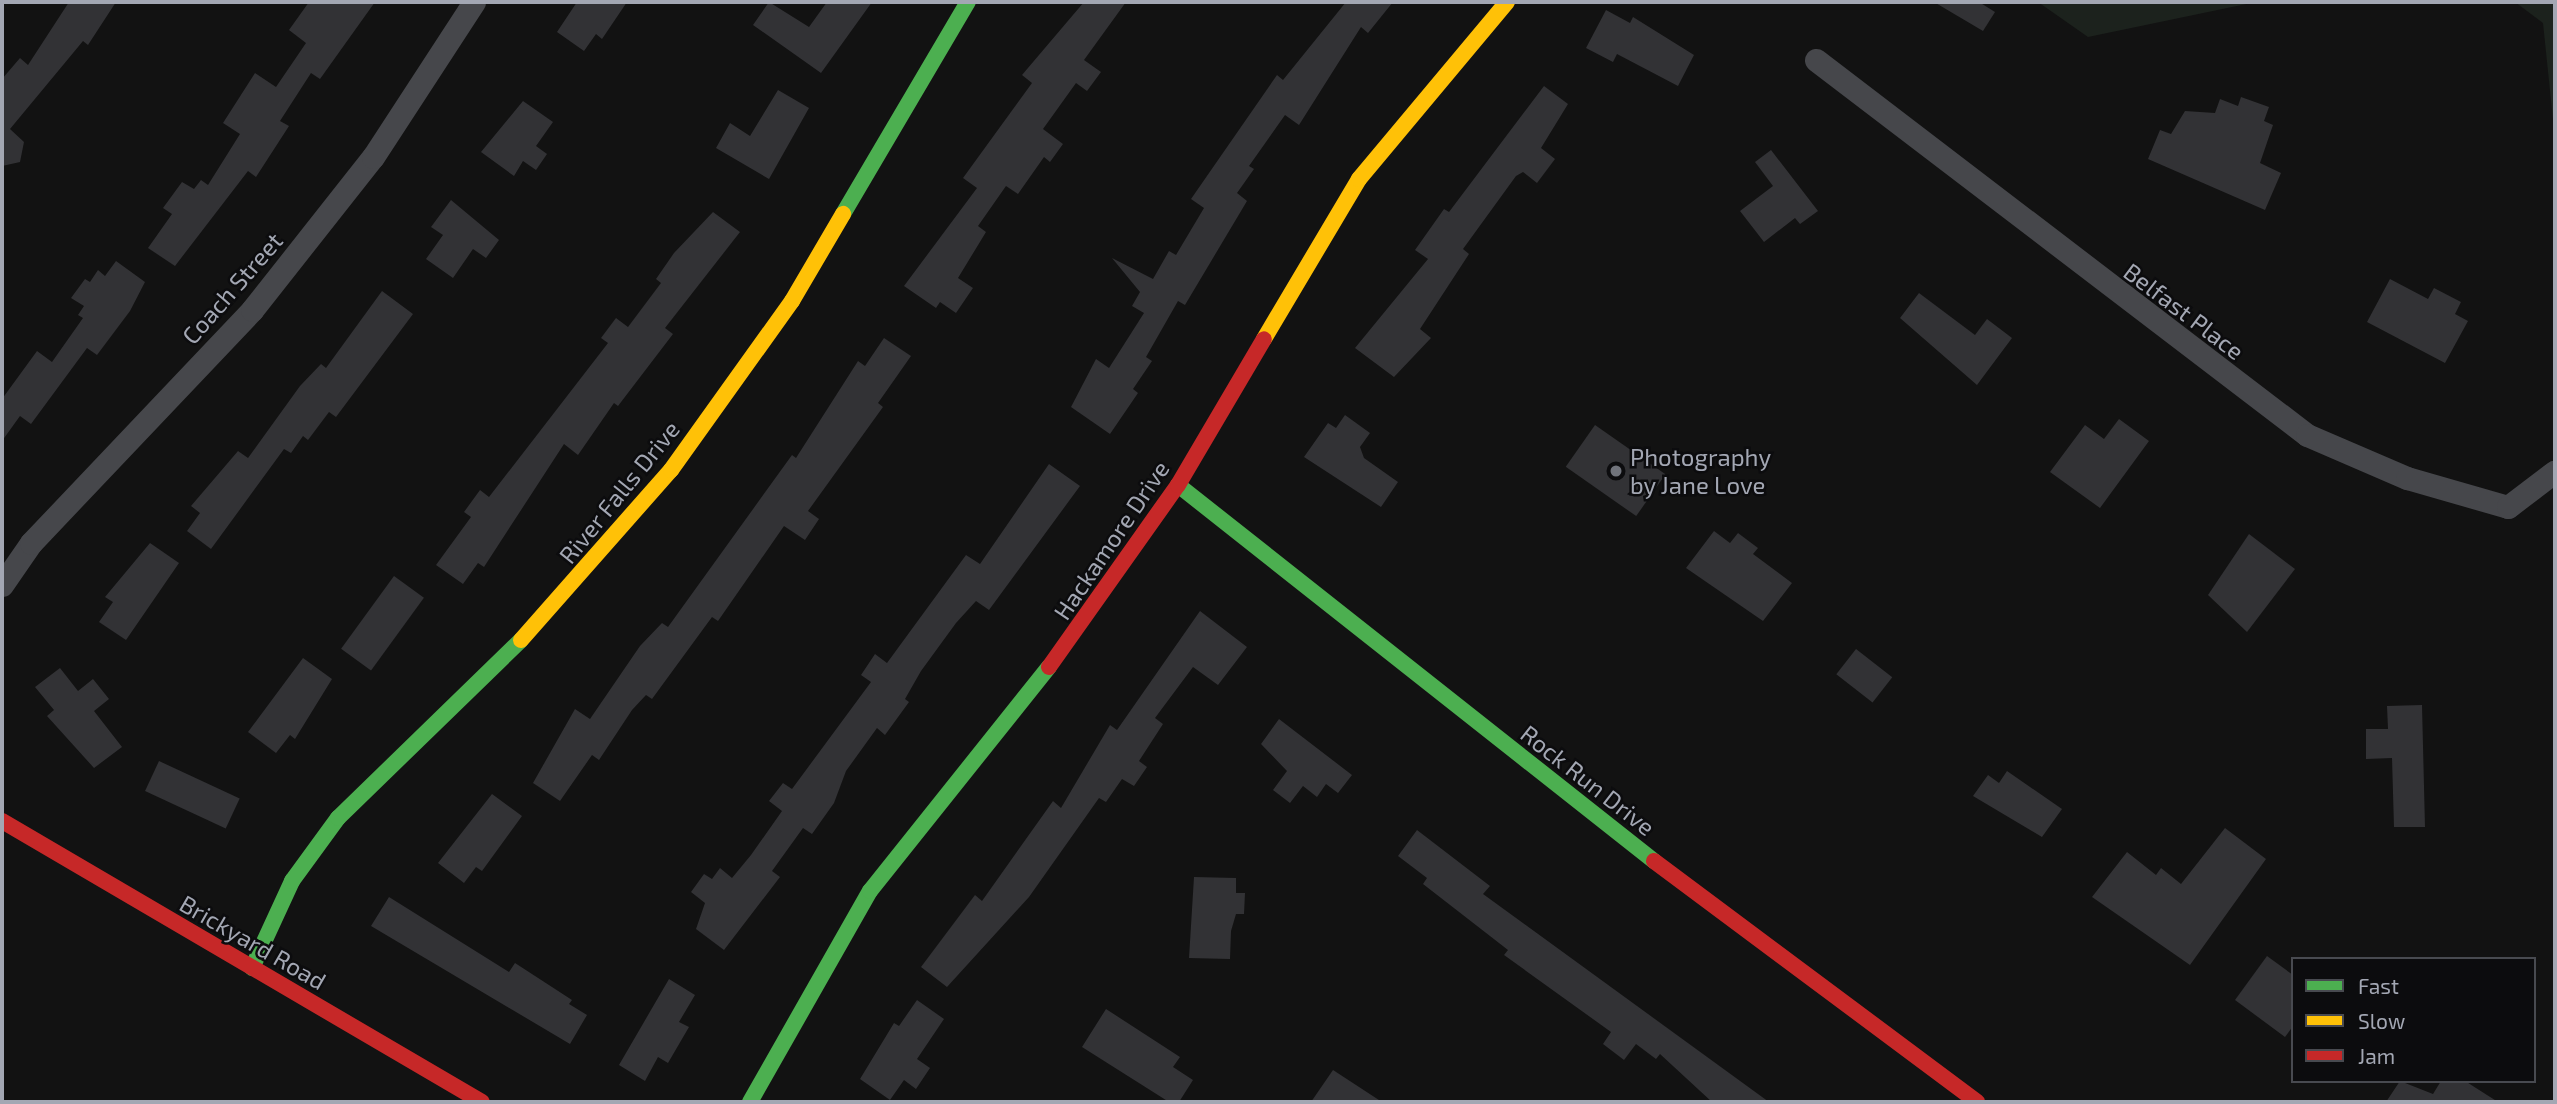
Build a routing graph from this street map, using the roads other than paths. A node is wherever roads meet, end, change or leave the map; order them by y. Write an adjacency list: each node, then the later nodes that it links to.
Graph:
1 (474, 2): 7 (street, Coach Street)
2 (968, 2): 9 (street, River Falls Drive)
3 (1507, 2): 6 (street, Hackamore Drive)
4 (1816, 60): 5 (street, Belfast Place)
5 (2555, 474)
6 (1178, 485): 11 (street, Hackamore Drive); 12 (street, Rock Run Drive)
7 (2, 584)
8 (2, 821): 9 (street, Brickyard Road)
9 (252, 968): 10 (street, Brickyard Road)
10 (482, 1102)
11 (750, 1102)
12 (1977, 1102)

